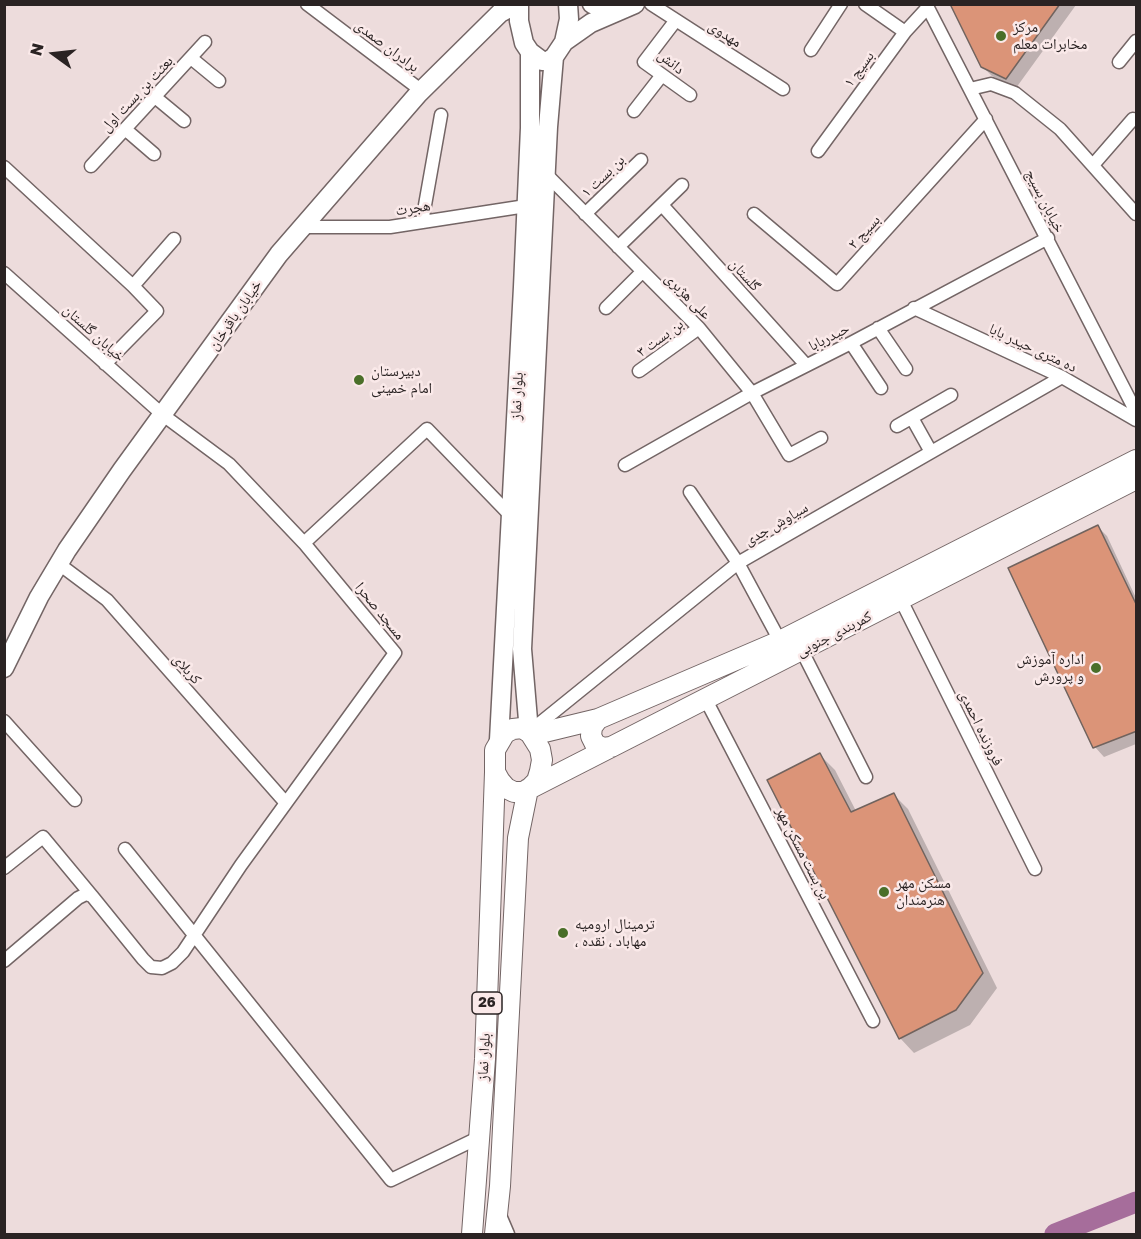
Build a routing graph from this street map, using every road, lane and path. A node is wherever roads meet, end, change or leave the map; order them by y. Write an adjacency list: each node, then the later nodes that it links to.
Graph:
1 (306, 4): 24 (street, برادران صمدی)
2 (568, 4): 15 (main road, 26)
3 (592, 4): 10 (main road)
4 (635, 4): 10 (main road)
5 (651, 4): 11 (street, مهدوی)
6 (841, 4): 16 (street)
7 (865, 4): 12 (street)
8 (519, 6): 17 (main road, 26); 24 (main road, خیابان باقرخان)
9 (927, 6): 12 (street, بسیج ۱); 23 (street, خیابان بسیج)
10 (613, 13): 15 (main road)
11 (676, 20): 20 (street, دانش); 22 (street, مهدوی)
12 (905, 32): 35 (street, بسیج ۱)
13 (1137, 41): 19 (street)
14 (205, 42): 18 (street, بعثت بن بست اول)
15 (559, 50): 17 (main road); 27 (main road, بلوار نماز / 26)
16 (811, 50)
17 (530, 52): 28 (main road, بلوار نماز / 26)
18 (191, 58): 21 (street); 26 (street, بعثت بن بست اول)
19 (1119, 62)
20 (662, 75): 25 (street, دانش); 29 (street)
21 (219, 81)
22 (783, 89)
23 (970, 89): 31 (street, خیابان بسیج); 38 (street)
24 (422, 91): 49 (main road, خیابان باقرخان)
25 (690, 95)
26 (155, 97): 33 (street); 34 (street, بعثت بن بست اول)
27 (550, 101): 28 (main road); 41 (main road, بلوار نماز / 26)
28 (530, 104): 44 (main road, بلوار نماز / 26)
29 (634, 111)
30 (441, 115): 48 (street)
31 (986, 119): 46 (street, بسیج ۲); 50 (street, خیابان بسیج)
32 (1133, 119): 38 (street)
33 (184, 121)
34 (125, 129): 36 (street); 40 (street, بعثت بن بست اول)
35 (818, 151)
36 (154, 154)
37 (641, 160): 45 (street, بن بست ۱)
38 (1093, 165): 47 (street)
39 (4, 166): 55 (street)
40 (91, 166)
41 (546, 174): 45 (street, علی هژبری); 89 (main road, بلوار نماز / 26)
42 (682, 185): 43 (street)
43 (662, 205): 52 (street); 62 (street, گلستان)
44 (526, 206): 48 (street, هجرت); 80 (main road, بلوار نماز / 26)
45 (585, 214): 52 (street, علی هژبری)
46 (754, 214)
47 (1137, 214)
48 (422, 222): 49 (street, هجرت)
49 (303, 227): 70 (main road, خیابان باقرخان)
50 (1047, 238): 57 (street, حیدربابا); 69 (street, خیابان بسیج)
51 (174, 239): 55 (street)
52 (618, 247): 53 (street, علی هژبری)
53 (642, 272): 56 (street); 58 (street, علی هژبری)
54 (4, 273): 61 (street, خیابان گلستان)
55 (133, 286): 61 (street)
56 (606, 308)
57 (914, 308): 59 (street, حیدربابا); 65 (street, ده متری حیدر بابا)
58 (699, 328): 64 (street, بن بست ۳); 67 (street, علی هژبری)
59 (878, 328): 60 (street, حیدربابا); 63 (street)
60 (851, 343): 62 (street, حیدربابا); 66 (street)
61 (105, 364): 70 (street, خیابان گلستان)
62 (806, 365): 67 (street, حیدربابا)
63 (906, 369)
64 (639, 371)
65 (1062, 377): 72 (street, ده متری حیدر بابا); 75 (street, سیاوش جدی)
66 (881, 388)
67 (752, 393): 74 (street, علی هژبری); 77 (street, حیدربابا)
68 (951, 395): 71 (street)
69 (1137, 412)
70 (162, 415): 82 (street, خیابان گلستان); 84 (main road, خیابان باقرخان)
71 (912, 418): 73 (street); 75 (street)
72 (1137, 420)
73 (897, 426)
74 (821, 438)
75 (931, 452): 83 (street, سیاوش جدی)
76 (1137, 460): 81 (main road, کمربندی جنوبی)
77 (625, 465)
78 (1137, 479): 81 (main road, کمربندی جنوبی)
79 (690, 492): 83 (street)
80 (511, 516): 82 (street); 90 (main road, بلوار نماز / 26)
81 (1045, 516): 85 (main road, کمربندی جنوبی); 86 (main road, کمربندی جنوبی)
82 (304, 543): 101 (street, مسجد صحرا)
83 (738, 563): 86 (street); 94 (street, سیاوش جدی)
84 (59, 564): 88 (main road, خیابان باقرخان); 101 (street, کربلای)
85 (901, 600): 87 (main road, کمربندی جنوبی); 106 (street, فروزنده احمدی)
86 (780, 641): 92 (main road, کمربندی جنوبی)
87 (802, 651): 91 (main road, کمربندی جنوبی); 98 (street)
88 (4, 668)
89 (525, 684): 90 (main road); 94 (main road, بلوار نماز / 26)
90 (502, 689): 95 (main road, بلوار نماز / 26)
91 (706, 699): 96 (main road, کمربندی جنوبی); 110 (street, بن بست مسکن مهر)
92 (598, 719): 94 (main road, کمربندی جنوبی); 96 (main road)
93 (4, 721): 100 (street)
94 (530, 734): 95 (main road); 99 (main road, 26)
95 (499, 740): 97 (main road, 26)
96 (611, 747): 99 (main road, کمربندی جنوبی)
97 (495, 772): 99 (main road); 102 (main road, بلوار نماز / 26)
98 (867, 777)
99 (529, 788): 103 (main road, بلوار نماز / 26)
100 (75, 800)
101 (285, 802): 108 (street, مسجد صحرا)
102 (493, 837): 103 (main road); 111 (main road, بلوار نماز / 26)
103 (518, 838): 112 (main road, بلوار نماز / 26)
104 (125, 849): 108 (street)
105 (4, 868): 107 (street)
106 (1035, 869)
107 (93, 896): 108 (street, مسجد صحرا); 109 (street)
108 (194, 935): 111 (street)
109 (4, 961)
110 (873, 1021)
111 (480, 1137): 113 (main road, بلوار نماز / 26)
112 (499, 1225): 113 (main road)
113 (472, 1228)

